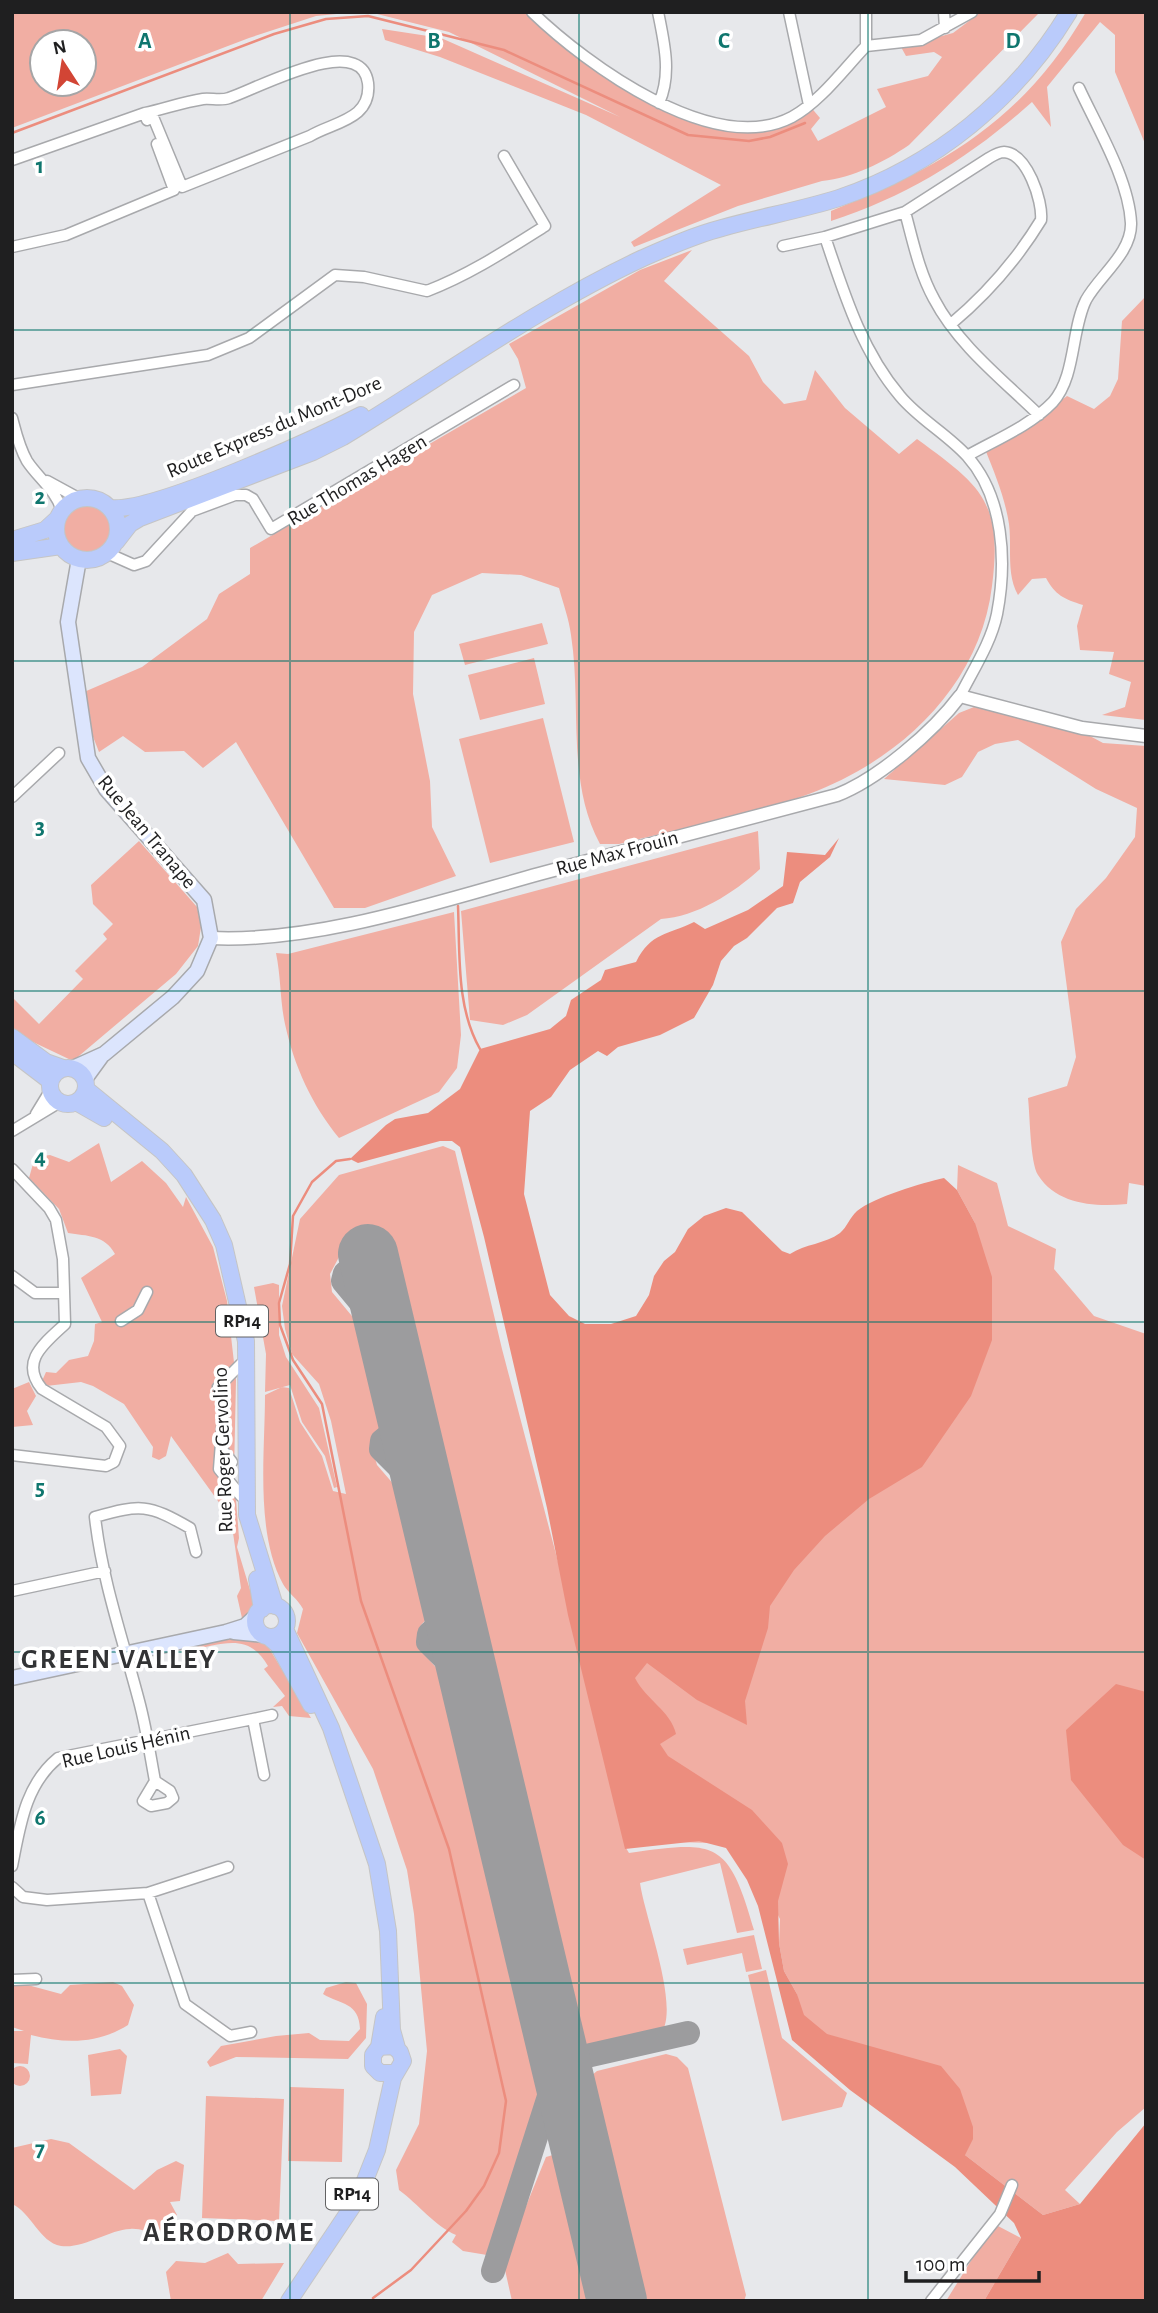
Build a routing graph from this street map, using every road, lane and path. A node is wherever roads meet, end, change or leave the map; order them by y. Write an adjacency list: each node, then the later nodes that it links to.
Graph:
1 (532, 12): 11 (street)
2 (657, 12): 11 (street)
3 (789, 12): 12 (street)
4 (866, 12): 9 (street)
5 (944, 12): 8 (street)
6 (972, 12): 8 (street)
7 (1069, 12): 21 (main road, Route Express du Mont-Dore)
8 (945, 28): 9 (street)
9 (866, 46): 12 (street)
10 (1079, 88): 24 (street)
11 (659, 103): 12 (street)
12 (809, 104)
13 (148, 112): 13 (street); 15 (street); 19 (street)
14 (504, 156): 22 (street)
15 (12, 160)
16 (905, 212): 17 (street); 20 (street); 20 (street)
17 (825, 237): 18 (street); 26 (street)
18 (782, 246)
19 (12, 247)
20 (951, 324): 24 (street)
21 (451, 370): 29 (main road, Route Express du Mont-Dore); 33 (main road, Route Express du Mont-Dore)
22 (12, 385)
23 (514, 385): 33 (street, Rue Thomas Hagen)
24 (1039, 415): 26 (street)
25 (12, 418): 27 (street)
26 (967, 456): 36 (street)
27 (42, 478): 28 (street); 30 (street)
28 (80, 499): 29 (main road); 30 (main road)
29 (110, 508): 33 (main road)
30 (60, 514): 31 (main road); 32 (main road)
31 (12, 540)
32 (61, 546): 34 (main road); 35 (main road)
33 (111, 547): 35 (main road)
34 (12, 553)
35 (79, 559): 40 (main road, Rue Jean Tranape)
36 (960, 696): 37 (street); 40 (street, Rue Max Frouin)
37 (1146, 736)
38 (59, 753): 39 (street)
39 (12, 797)
40 (211, 938): 43 (main road)
41 (12, 1037): 43 (main road, Rue Roger Gervolino / RP14)
42 (12, 1052): 43 (main road, Rue Roger Gervolino / RP14)
43 (68, 1085): 44 (street); 50 (main road, Rue Roger Gervolino / RP14); 58 (main road, Rue Roger Gervolino / RP14)
44 (12, 1131)
45 (12, 1169): 48 (street)
46 (12, 1276): 48 (street)
47 (147, 1292): 49 (street)
48 (64, 1293): 52 (street)
49 (121, 1321)
50 (241, 1364): 51 (street); 54 (main road, Rue Roger Gervolino / RP14)
51 (221, 1448): 53 (street); 54 (street)
52 (12, 1455)
53 (232, 1462)
54 (242, 1496): 58 (main road, Rue Roger Gervolino / RP14)
55 (196, 1552): 56 (street)
56 (105, 1572): 57 (street); 62 (street)
57 (12, 1591)
58 (264, 1610): 59 (main road); 60 (main road); 61 (main road)
59 (285, 1629): 61 (main road); 77 (main road)
60 (226, 1632): 61 (main road); 62 (main road)
61 (266, 1636): 76 (main road)
62 (124, 1652): 63 (main road); 66 (street)
63 (12, 1678)
64 (272, 1715): 65 (street, Rue Louis Hénin)
65 (253, 1719): 66 (street, Rue Louis Hénin); 67 (street)
66 (148, 1741): 68 (street); 69 (street, Rue Louis Hénin)
67 (264, 1775)
68 (155, 1781)
69 (12, 1866)
70 (228, 1867): 72 (street)
71 (12, 1887): 72 (street)
72 (148, 1893): 75 (street)
73 (36, 1979): 74 (street)
74 (12, 1980)
75 (251, 2032)
76 (379, 2047): 77 (main road); 78 (main road)
77 (397, 2048): 79 (main road)
78 (376, 2070): 79 (main road); 81 (main road, RP14)
79 (396, 2073): 82 (main road, RP14)
80 (1013, 2185): 83 (street)
81 (281, 2301)
82 (289, 2301)
83 (931, 2301)

